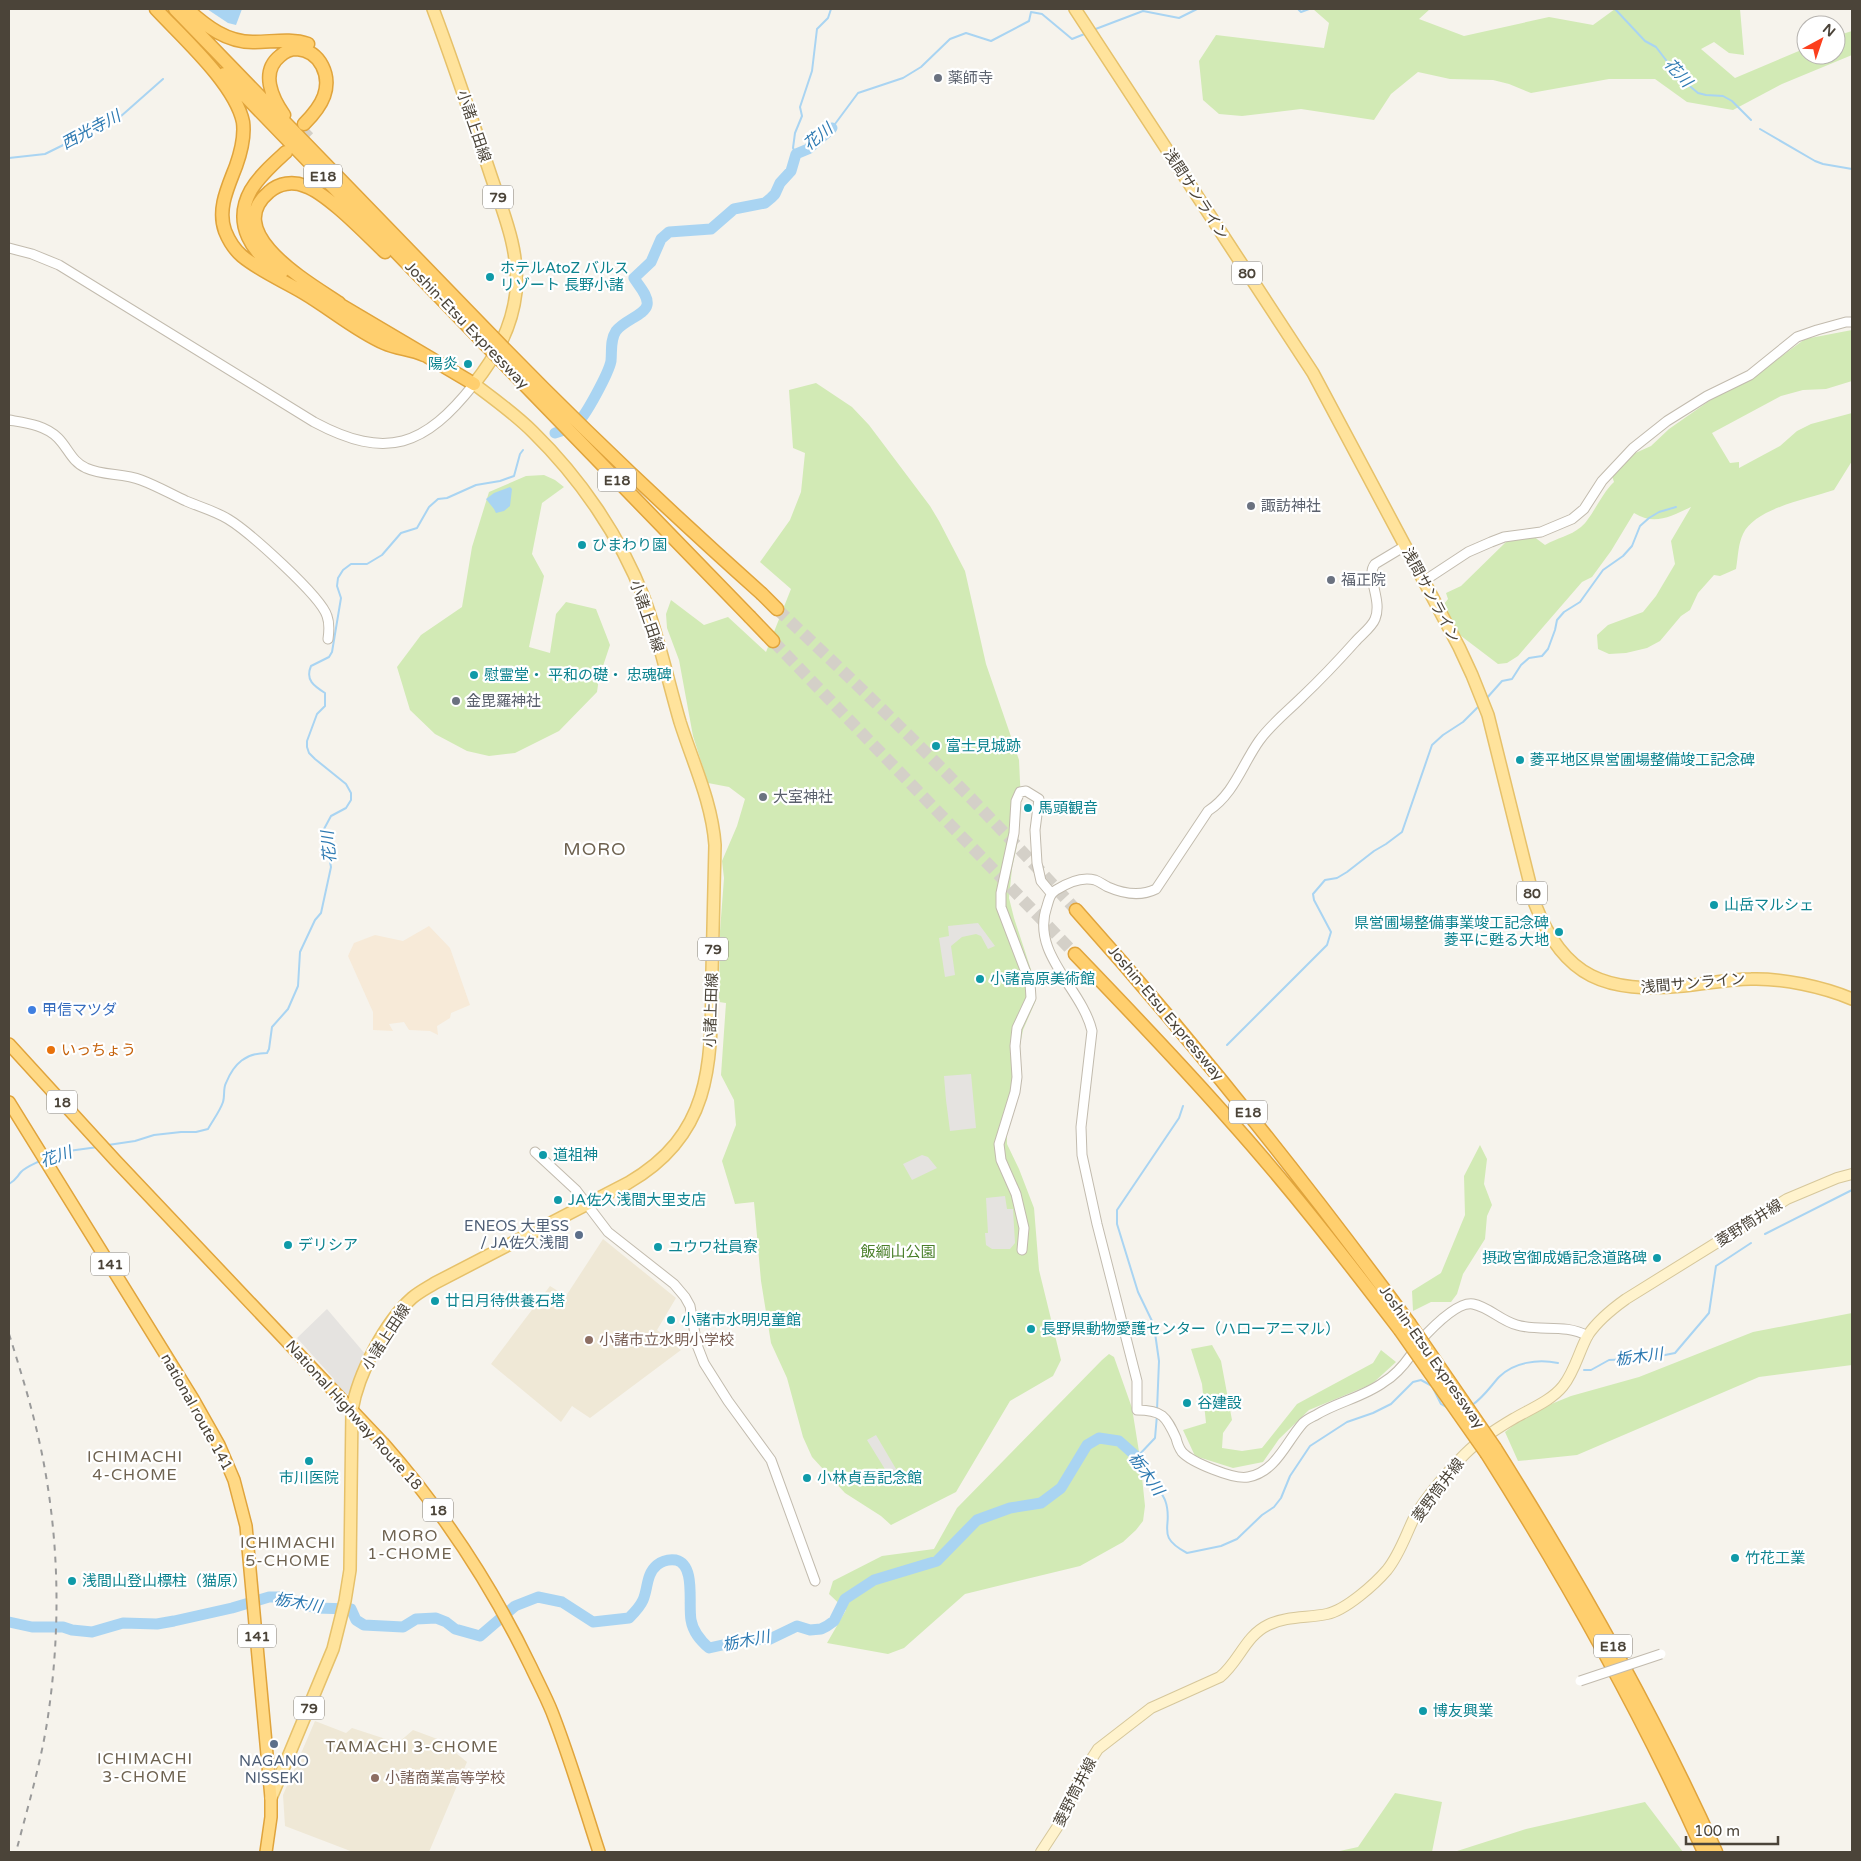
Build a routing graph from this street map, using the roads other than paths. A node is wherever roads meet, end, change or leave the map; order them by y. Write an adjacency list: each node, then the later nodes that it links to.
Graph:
1 (156, 9): 9 (highway)
2 (161, 9): 12 (highway, Joshin-Etsu Expressway / E18)
3 (175, 9): 7 (highway, Joshin-Etsu Expressway / E18)
4 (186, 9): 7 (highway)
5 (432, 9): 15 (main road, 小諸上田線 / 79)
6 (1074, 9): 17 (main road, 浅間サンライン / 80)
7 (381, 222): 13 (highway, Joshin-Etsu Expressway / E18)
8 (9, 248): 15 (street)
9 (273, 276): 10 (highway); 14 (highway)
10 (339, 303): 12 (highway); 14 (highway)
11 (1852, 322): 18 (street)
12 (465, 323): 13 (highway, Joshin-Etsu Expressway / E18)
13 (488, 340): 19 (highway, Joshin-Etsu Expressway / E18, bridge); 21 (highway, Joshin-Etsu Expressway / E18, bridge)
14 (424, 354): 15 (highway)
15 (474, 384): 30 (main road, 小諸上田線 / 79)
16 (9, 420): 20 (street)
17 (1405, 546): 22 (street); 25 (main road, 浅間サンライン / 80)
18 (1430, 577)
19 (777, 608)
20 (328, 639)
21 (773, 641)
22 (1051, 893): 31 (street); 33 (street)
23 (1076, 910): 32 (highway, Joshin-Etsu Expressway / E18)
24 (1075, 954): 32 (highway, Joshin-Etsu Expressway / E18)
25 (1852, 999)
26 (9, 1044): 34 (highway, National Highway Route 18 / 18)
27 (9, 1102): 39 (highway, national route 141 / 141)
28 (535, 1152): 30 (street)
29 (1852, 1174): 33 (main road, 菱野筒井線)
30 (587, 1205): 34 (main road, 小諸上田線 / 79); 36 (street)
31 (1022, 1250)
32 (1405, 1327): 35 (highway, Joshin-Etsu Expressway / E18, bridge)
33 (1588, 1336): 42 (main road, 菱野筒井線)
34 (352, 1410): 39 (main road, 小諸上田線 / 79); 41 (highway, National Highway Route 18 / 18)
35 (1491, 1451): 43 (highway, Joshin-Etsu Expressway / E18); 44 (highway, Joshin-Etsu Expressway / E18)
36 (815, 1581)
37 (1664, 1652): 38 (street, bridge)
38 (1580, 1681)
39 (271, 1798): 40 (highway, national route 141 / 141)
40 (266, 1852)
41 (600, 1852)
42 (1041, 1852)
43 (1704, 1852)
44 (1716, 1852)

